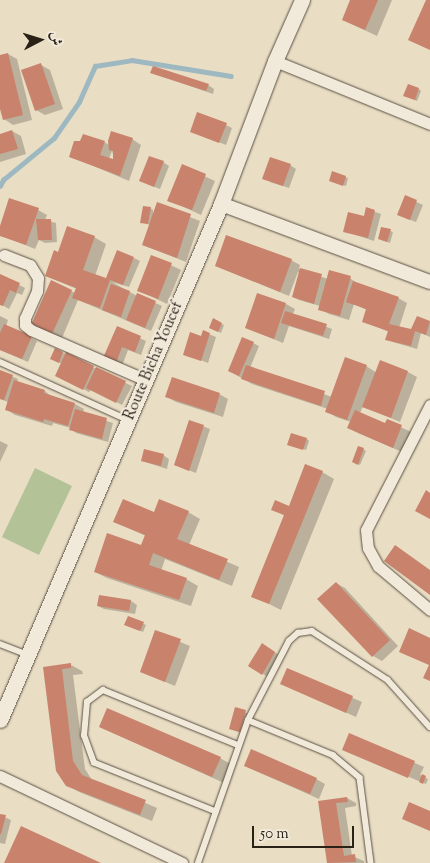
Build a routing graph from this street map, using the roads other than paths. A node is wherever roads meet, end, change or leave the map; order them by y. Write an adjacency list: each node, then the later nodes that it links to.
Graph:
1 (302, 0): 2 (main road, Route Bicha Youcef)
2 (275, 61): 3 (street); 4 (main road, Route Bicha Youcef)
3 (430, 124)
4 (221, 204): 6 (street); 8 (main road, Route Bicha Youcef)
5 (4, 255): 8 (street)
6 (430, 282)
7 (0, 362): 10 (lane)
8 (146, 380): 10 (main road, Route Bicha Youcef)
9 (430, 405): 11 (street)
10 (129, 420): 13 (main road, Route Bicha Youcef)
11 (430, 610)
12 (0, 644): 13 (lane)
13 (28, 655): 14 (main road, Route Bicha Youcef)
14 (0, 720)
15 (248, 720): 16 (lane); 17 (lane); 22 (lane)
16 (430, 727)
17 (238, 745): 19 (lane); 19 (lane)
18 (0, 776): 20 (street)
19 (216, 812): 21 (lane)
20 (182, 863)
21 (198, 863)
22 (371, 863)

